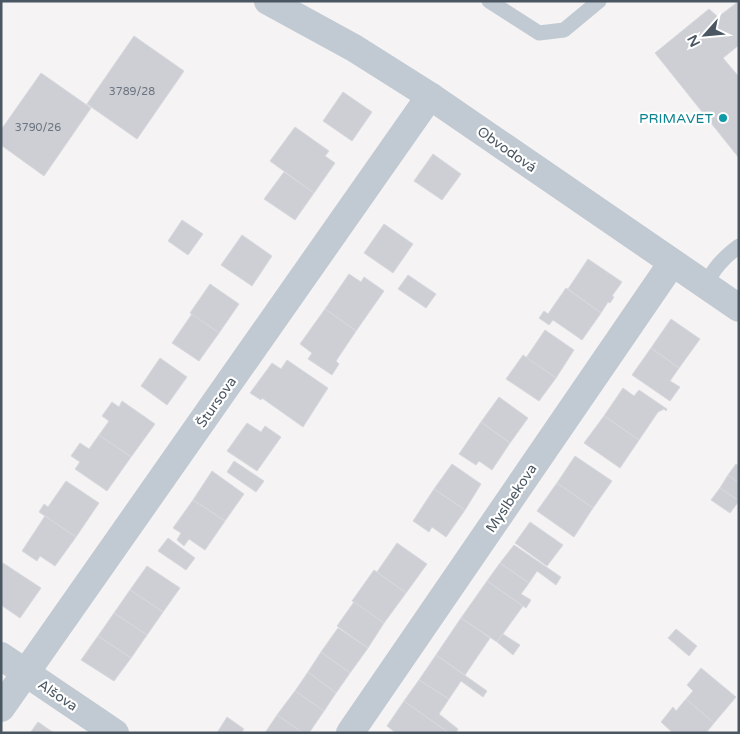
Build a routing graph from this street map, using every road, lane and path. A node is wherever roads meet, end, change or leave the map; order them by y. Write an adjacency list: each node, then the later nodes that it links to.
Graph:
1 (268, 1): 4 (street, Obvodová)
2 (489, 1): 3 (lane)
3 (599, 1)
4 (430, 96): 6 (street, Obvodová); 10 (street, Štursova)
5 (739, 246): 7 (lane)
6 (672, 263): 7 (street, Obvodová); 13 (street, Myslbekova)
7 (705, 286): 8 (street, Obvodová)
8 (739, 308)
9 (1, 656): 10 (street, Alšova)
10 (25, 673): 11 (street, Štursova); 12 (street, Alšova)
11 (1, 708)
12 (115, 733)
13 (350, 733)

